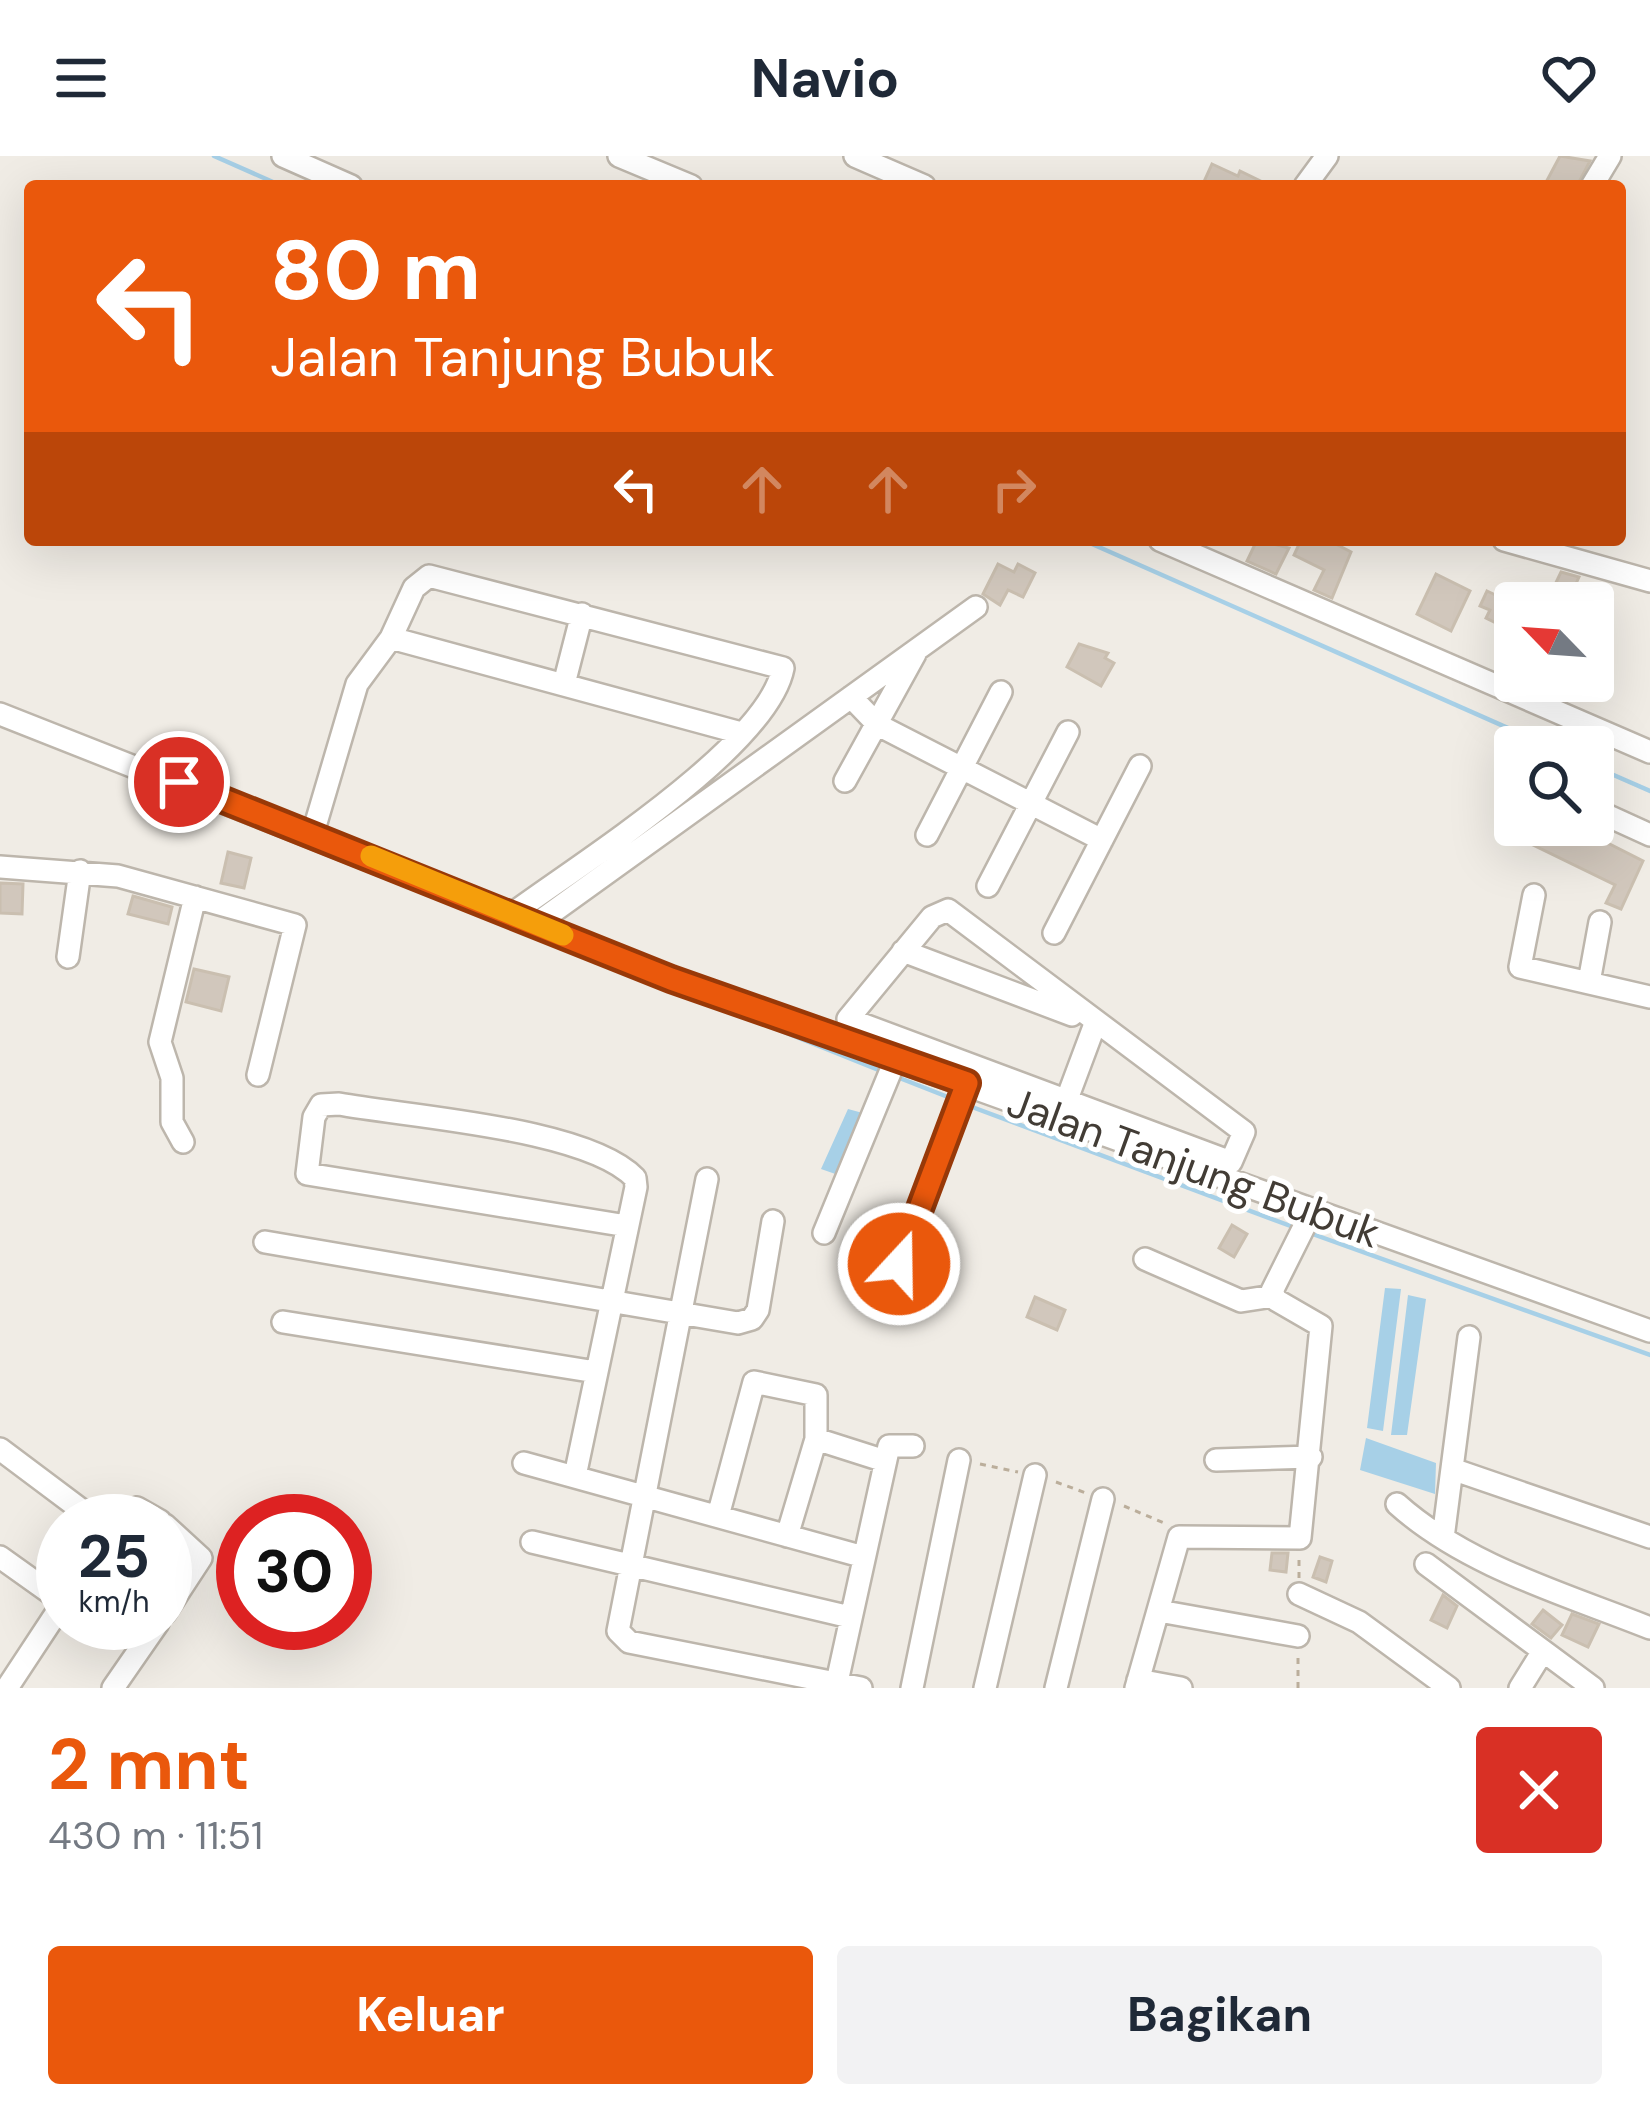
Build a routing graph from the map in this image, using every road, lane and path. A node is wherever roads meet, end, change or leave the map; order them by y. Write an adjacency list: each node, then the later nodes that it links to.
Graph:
1 (283, 156): 4 (street)
2 (620, 156): 5 (street)
3 (855, 156): 6 (street)
4 (337, 180)
5 (677, 180)
6 (910, 180)
7 (1174, 546): 21 (street)
8 (1525, 546): 9 (street)
9 (1650, 581)
10 (976, 607): 13 (street)
11 (582, 614): 12 (street); 14 (street); 20 (street)
12 (391, 638): 14 (street); 27 (street)
13 (918, 649): 16 (street); 18 (street)
14 (564, 684): 20 (street)
15 (1001, 692): 23 (street)
16 (851, 697): 18 (street); 38 (street)
17 (0, 714): 27 (street, Jalan Tanjung Bubuk)
18 (878, 725): 23 (street); 24 (street)
19 (1068, 732): 25 (street)
20 (742, 734): 36 (street)
21 (1650, 752)
22 (1140, 766): 30 (street)
23 (963, 769): 25 (street); 29 (street)
24 (845, 781)
25 (1032, 804): 30 (street); 33 (street)
26 (1614, 819): 28 (street)
27 (313, 833): 36 (street, Jalan Tanjung Bubuk)
28 (1650, 835)
29 (927, 836)
30 (1102, 840): 39 (street)
31 (0, 867): 32 (street)
32 (80, 871): 35 (street); 41 (street)
33 (988, 886)
34 (1534, 895): 42 (street)
35 (195, 897): 46 (street); 49 (street)
36 (512, 914): 38 (street, Jalan Tanjung Bubuk)
37 (1600, 922): 42 (street)
38 (536, 924): 45 (street, Jalan Tanjung Bubuk)
39 (1054, 933)
40 (903, 951): 44 (street); 44 (street); 48 (street)
41 (68, 957)
42 (1589, 982): 43 (street)
43 (1650, 996)
44 (1095, 1024): 48 (street); 50 (street)
45 (894, 1062): 47 (street, Jalan Tanjung Bubuk); 55 (street)
46 (258, 1075)
47 (962, 1097): 48 (street, Jalan Tanjung Bubuk); 58 (street)
48 (1059, 1104): 50 (street, Jalan Tanjung Bubuk)
49 (183, 1142)
50 (1240, 1171): 54 (street, Jalan Tanjung Bubuk)
51 (707, 1179): 61 (street)
52 (773, 1221): 61 (street)
53 (627, 1226): 53 (street); 60 (street)
54 (1303, 1229): 59 (street); 63 (street, Jalan Tanjung Bubuk)
55 (824, 1233)
56 (265, 1242): 60 (street)
57 (1144, 1259): 59 (street)
58 (899, 1264)
59 (1273, 1296): 69 (street)
60 (610, 1301): 61 (street); 65 (street)
61 (681, 1312): 77 (street)
62 (283, 1322): 65 (street)
63 (1650, 1331)
64 (1469, 1337): 74 (street)
65 (596, 1372): 76 (street)
66 (816, 1439): 72 (street); 81 (street); 82 (street)
67 (913, 1446): 72 (street)
68 (0, 1449): 78 (street)
69 (1311, 1457): 71 (street); 94 (street)
70 (959, 1460): 75 (path); 106 (street)
71 (1216, 1460)
72 (885, 1461): 88 (street)
73 (524, 1463): 76 (street)
74 (1452, 1469): 83 (street); 84 (street)
75 (1035, 1475): 107 (street)
76 (575, 1476): 77 (street)
77 (646, 1493): 81 (street); 90 (street)
78 (60, 1494)
79 (1103, 1499): 108 (street)
80 (1397, 1504): 84 (street)
81 (718, 1516): 82 (street)
82 (787, 1535): 88 (street)
83 (1650, 1537)
84 (1443, 1538): 96 (street)
85 (532, 1542): 90 (street)
86 (192, 1545): 91 (street)
87 (0, 1557): 92 (street)
88 (864, 1557): 95 (street)
89 (1426, 1564): 100 (street)
90 (632, 1567): 95 (street); 101 (street)
91 (192, 1572)
92 (36, 1583)
93 (1299, 1594): 110 (street)
94 (1159, 1611): 97 (street); 102 (street)
95 (850, 1617): 101 (street)
96 (1650, 1628)
97 (1298, 1636)
98 (36, 1644): 103 (street)
99 (139, 1650): 104 (street)
100 (1543, 1651): 111 (street); 112 (street)
101 (837, 1682): 105 (street)
102 (1137, 1684): 109 (street)
103 (7, 1688)
104 (113, 1688)
105 (860, 1688)
106 (912, 1688)
107 (985, 1688)
108 (1056, 1688)
109 (1181, 1688)
110 (1449, 1688)
111 (1520, 1688)
112 (1593, 1688)

